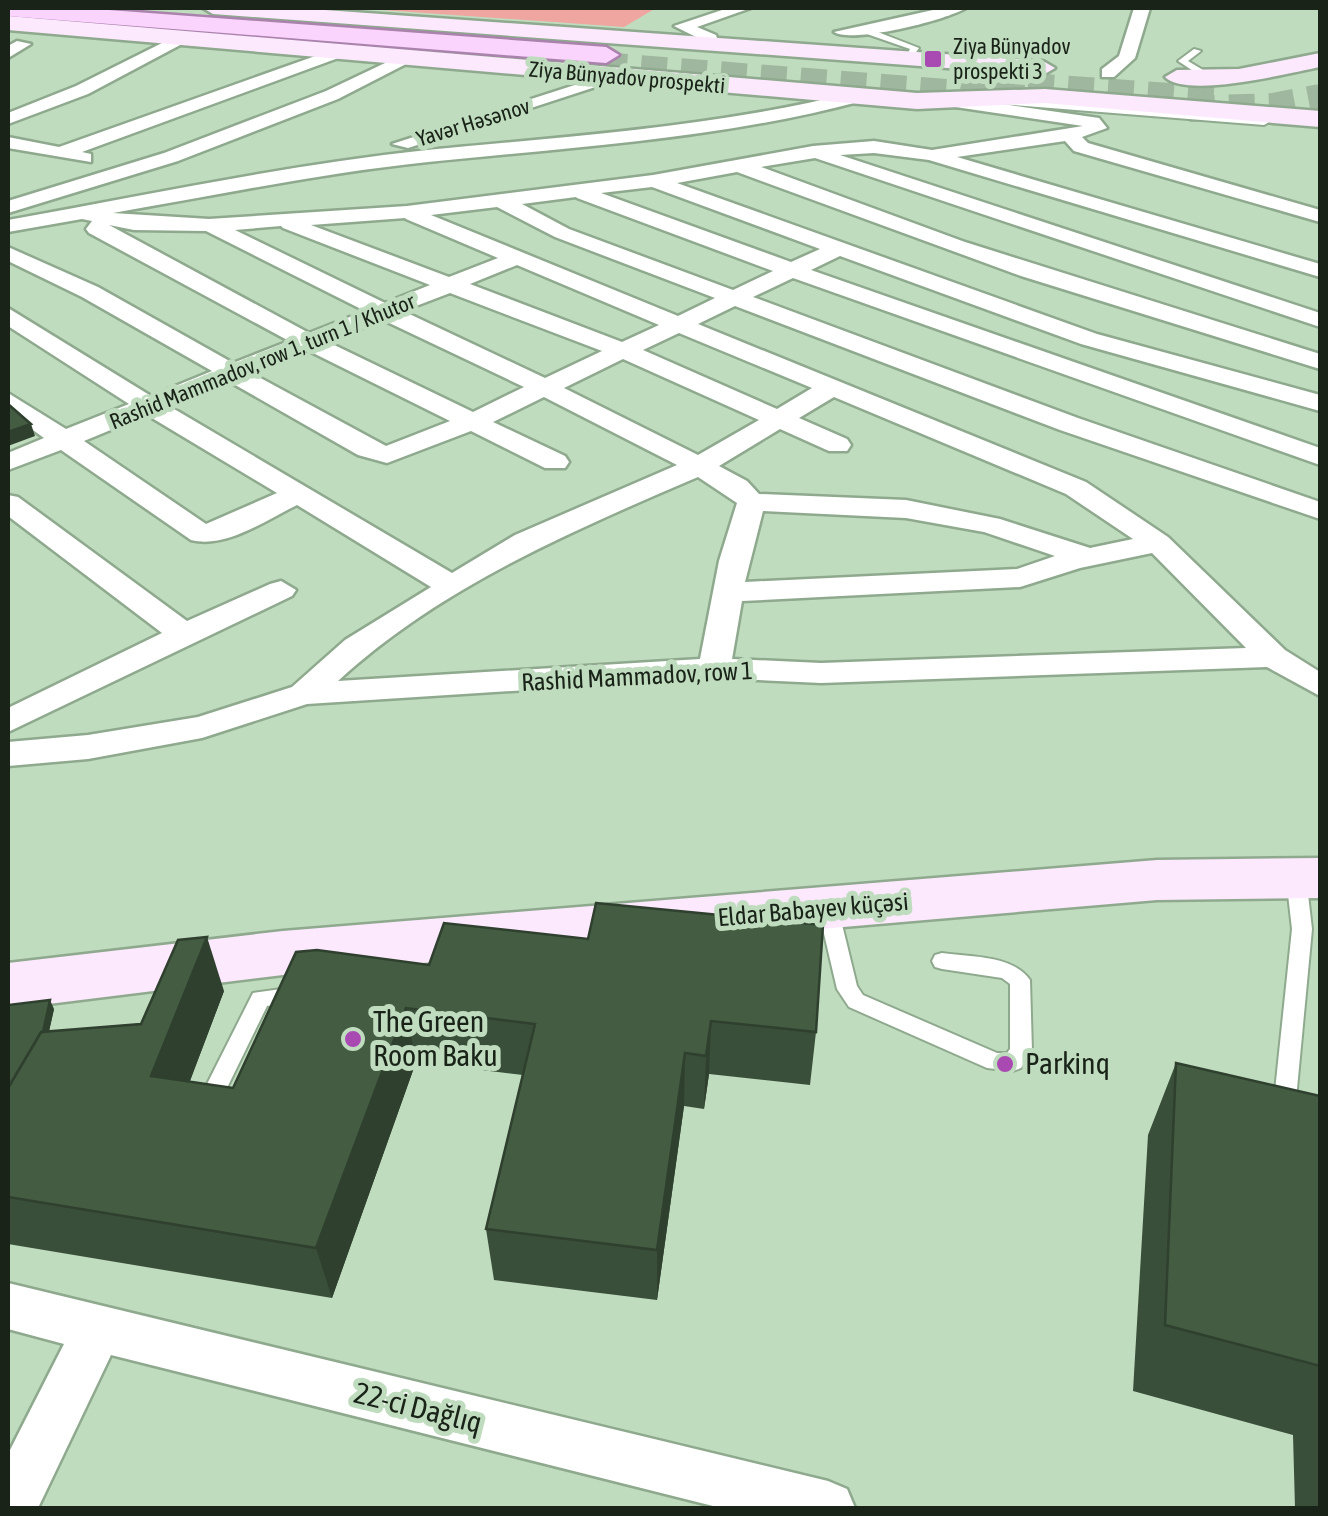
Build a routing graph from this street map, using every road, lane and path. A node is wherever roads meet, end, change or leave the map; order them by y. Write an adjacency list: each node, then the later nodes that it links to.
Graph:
1 (102, 8): 23 (main road, Ziya Bünyadov prospekti)
2 (213, 8): 15 (main road, Ziya Bünyadov prospekti)
3 (743, 8): 6 (street)
4 (958, 8): 10 (street)
5 (1142, 8): 24 (street)
6 (726, 9): 15 (street)
7 (8, 10): 13 (main road, Ziya Bünyadov prospekti); 23 (main road, Ziya Bünyadov prospekti)
8 (856, 13): 11 (street)
9 (8, 21): 12 (main road, Ziya Bünyadov prospekti); 13 (main road)
10 (866, 31): 11 (street); 21 (lane)
11 (842, 32): 17 (street)
12 (176, 41): 19 (main road, Ziya Bünyadov prospekti); 29 (street)
13 (278, 41): 23 (main road, Ziya Bünyadov prospekti)
14 (23, 44): 18 (street)
15 (714, 46): 17 (main road, Ziya Bünyadov prospekti)
16 (1198, 51): 25 (lane)
17 (802, 52): 21 (main road, Ziya Bünyadov prospekti)
18 (8, 54)
19 (335, 54): 20 (main road, Ziya Bünyadov prospekti); 35 (street)
20 (404, 59): 23 (main road, Ziya Bünyadov prospekti); 39 (street)
21 (907, 59): 24 (main road, Ziya Bünyadov prospekti)
22 (1320, 60): 25 (main road, Ziya Bünyadov prospekti)
23 (610, 61): 26 (main road, Ziya Bünyadov prospekti); 32 (street, Yavər Həsənov)
24 (1090, 72): 25 (main road, Ziya Bünyadov prospekti)
25 (1210, 78)
26 (856, 96): 28 (main road, Ziya Bünyadov prospekti); 37 (street)
27 (986, 98): 28 (main road, Ziya Bünyadov prospekti); 30 (lane); 30 (main road, Ziya Bünyadov prospekti)
28 (948, 101): 31 (street)
29 (8, 119)
30 (1320, 120)
31 (1070, 135): 36 (street); 47 (street)
32 (412, 140): 37 (street); 40 (street, Yavər Həsənov)
33 (8, 143): 35 (street)
34 (813, 152): 36 (street); 38 (street); 61 (street)
35 (60, 153): 39 (street)
36 (931, 155): 56 (street)
37 (427, 156): 40 (street)
38 (743, 167): 41 (street); 65 (street)
39 (128, 170): 44 (street)
40 (324, 170): 46 (street)
41 (652, 181): 42 (street); 52 (street)
42 (578, 192): 43 (street); 55 (street)
43 (505, 202): 45 (street); 58 (street)
44 (8, 207)
45 (407, 212): 48 (street); 54 (street)
46 (82, 213): 49 (street); 51 (street)
47 (1320, 216)
48 (280, 220): 50 (street); 57 (street)
49 (110, 222): 50 (street); 63 (street)
50 (210, 224): 59 (street)
51 (8, 226)
52 (835, 250): 55 (street); 70 (street)
53 (8, 253): 66 (street)
54 (516, 258): 57 (street, Rashid Mammadov, row 1, turn 1 / Khutor); 62 (street)
55 (791, 271): 58 (street); 76 (street)
56 (1320, 271)
57 (449, 286): 59 (street, Rashid Mammadov, row 1, turn 1 / Khutor); 64 (street)
58 (737, 296): 62 (street); 83 (street)
59 (381, 313): 63 (street, Rashid Mammadov, row 1, turn 1 / Khutor); 67 (street)
60 (8, 315): 71 (street)
61 (1320, 320)
62 (682, 324): 64 (street); 68 (street)
63 (307, 341): 66 (street, Rashid Mammadov, row 1, turn 1 / Khutor); 72 (street)
64 (622, 350): 67 (street); 73 (street)
65 (1320, 362)
66 (234, 372): 71 (street, Rashid Mammadov, row 1, turn 1 / Khutor); 72 (street)
67 (544, 386): 72 (street); 79 (street)
68 (833, 387): 73 (street); 84 (street)
69 (8, 401): 74 (street)
70 (1320, 403)
71 (151, 406): 74 (street, Rashid Mammadov, row 1, turn 1 / Khutor); 80 (street)
72 (476, 420): 78 (street)
73 (780, 422): 75 (street); 79 (street)
74 (68, 439): 77 (street, Rashid Mammadov, row 1, turn 1 / Khutor); 80 (street)
75 (838, 445)
76 (1320, 458)
77 (8, 462)
78 (555, 462)
79 (700, 466): 81 (street); 86 (street)
80 (300, 493): 86 (street)
81 (751, 502): 85 (street); 88 (street)
82 (8, 503): 89 (street)
83 (1320, 510)
84 (1158, 543): 85 (street); 90 (street)
85 (1088, 557): 88 (street)
86 (450, 585): 93 (street)
87 (282, 590): 89 (street)
88 (729, 592): 91 (street)
89 (184, 634): 94 (street)
90 (1274, 656): 91 (street, Rashid Mammadov, row 1); 92 (street)
91 (714, 668): 93 (street, Rashid Mammadov, row 1)
92 (1320, 686)
93 (304, 694): 95 (street, Rashid Mammadov, row 1)
94 (8, 722)
95 (8, 754)
96 (1308, 878): 97 (main road, Eldar Babayev küçəsi); 102 (lane)
97 (828, 908): 98 (lane); 99 (main road, Eldar Babayev küçəsi)
98 (942, 961)
99 (339, 972): 100 (main road, Eldar Babayev küçəsi); 101 (lane)
100 (8, 986)
101 (216, 1088)
102 (1281, 1136)
103 (8, 1306): 104 (street, 22-ci Dağlıq)
104 (98, 1329): 105 (street); 106 (street, 22-ci Dağlıq)
105 (8, 1508)
106 (828, 1508)

